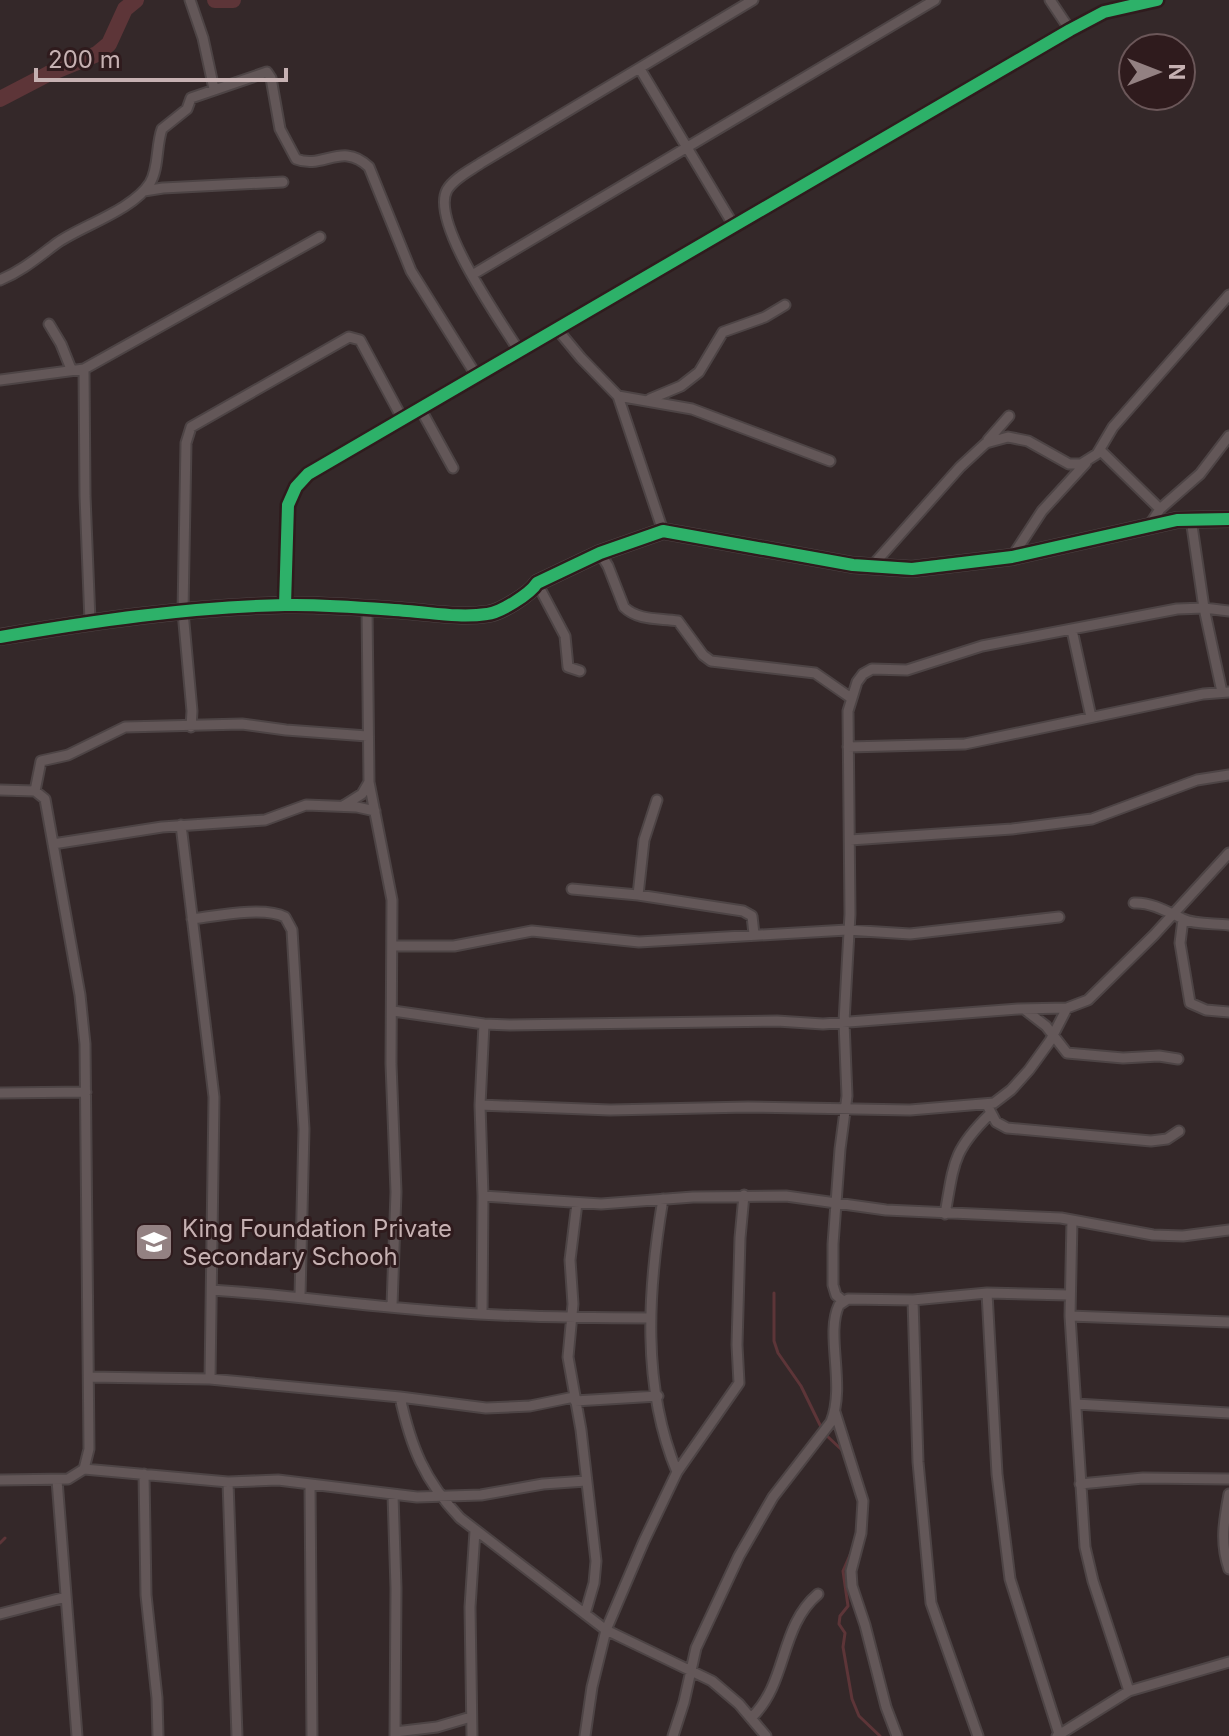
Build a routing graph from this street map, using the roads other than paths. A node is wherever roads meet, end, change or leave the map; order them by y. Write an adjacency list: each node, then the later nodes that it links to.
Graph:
1 (190, 0): 9 (street)
2 (753, 0): 8 (street)
3 (935, 0): 10 (street)
4 (1050, 0): 7 (street)
5 (1157, 0): 6 (street)
6 (1138, 2): 7 (street)
7 (1070, 30): 13 (street)
8 (640, 69): 10 (street); 15 (street)
9 (214, 89): 12 (street); 24 (street)
10 (686, 149): 13 (street); 15 (street)
11 (283, 182): 12 (street)
12 (140, 192): 16 (street)
13 (734, 226): 20 (street)
14 (320, 237): 23 (street)
15 (472, 275): 21 (street)
16 (0, 280)
17 (1229, 295): 33 (street)
18 (785, 305): 27 (street)
19 (49, 324): 22 (street)
20 (557, 329): 21 (street); 26 (street)
21 (519, 351): 24 (street)
22 (71, 369): 23 (street); 25 (street)
23 (84, 369): 51 (street)
24 (476, 375): 28 (street)
25 (0, 380)
26 (618, 396): 27 (street); 41 (street)
27 (647, 400): 34 (street)
28 (420, 408): 30 (street); 36 (street)
29 (1009, 416): 32 (street)
30 (402, 418): 46 (street); 50 (street)
31 (1229, 436): 37 (street)
32 (986, 443): 35 (street); 44 (street)
33 (1101, 451): 35 (street); 37 (street)
34 (830, 461)
35 (1087, 462): 43 (street)
36 (453, 468)
37 (1160, 509): 40 (street)
38 (1191, 519): 39 (street); 40 (street); 48 (street)
39 (1229, 519)
40 (1149, 526): 43 (street)
41 (663, 531): 42 (street); 44 (street)
42 (600, 553): 45 (street); 56 (street)
43 (1012, 557): 44 (street)
44 (872, 566)
45 (537, 583): 47 (street); 54 (street)
46 (285, 605): 47 (street); 50 (street)
47 (367, 608): 59 (street)
48 (1204, 608): 49 (street); 52 (street); 55 (street)
49 (1229, 611)
50 (183, 612): 51 (street); 58 (street)
51 (90, 621): 53 (street)
52 (1072, 630): 56 (street); 57 (street)
53 (0, 637)
54 (580, 671)
55 (1225, 692): 57 (street)
56 (851, 698): 60 (street)
57 (1091, 717): 60 (street)
58 (191, 727): 59 (street); 64 (street)
59 (367, 736): 62 (street)
60 (848, 747): 69 (street)
61 (1229, 775): 69 (street)
62 (369, 782): 66 (street); 67 (street)
63 (0, 790): 64 (street)
64 (35, 791): 70 (street)
65 (657, 800): 73 (street)
66 (340, 807): 67 (street); 68 (street)
67 (375, 811): 81 (street)
68 (181, 825): 70 (street); 77 (street)
69 (850, 840): 79 (street)
70 (53, 844): 90 (street)
71 (1229, 853): 75 (street)
72 (572, 889): 73 (street)
73 (638, 895): 80 (street)
74 (1134, 903): 75 (street)
75 (1178, 916): 78 (street); 82 (street); 85 (street)
76 (1059, 917): 79 (street)
77 (192, 919): 104 (street); 107 (street)
78 (1229, 925)
79 (847, 930): 80 (street); 86 (street)
80 (754, 934): 81 (street)
81 (393, 946): 84 (street)
82 (1067, 1008): 83 (street); 88 (street)
83 (1024, 1009): 86 (street); 88 (street)
84 (393, 1011): 87 (street); 110 (street)
85 (1229, 1012)
86 (844, 1022): 87 (street); 93 (street)
87 (484, 1024): 92 (street)
88 (1052, 1035): 89 (street); 94 (street)
89 (1178, 1059)
90 (86, 1092): 91 (street); 116 (street)
91 (0, 1093)
92 (480, 1105): 93 (street); 97 (street)
93 (846, 1109): 94 (street); 100 (street)
94 (989, 1109): 95 (street); 101 (street)
95 (1179, 1131)
96 (744, 1195): 98 (street); 100 (street); 125 (street)
97 (483, 1196): 99 (street); 111 (street)
98 (663, 1199): 99 (street); 114 (street)
99 (577, 1203): 113 (street)
100 (837, 1203): 101 (street); 109 (street)
101 (945, 1214): 102 (street)
102 (1072, 1220): 103 (street); 106 (street)
103 (1229, 1230)
104 (212, 1290): 107 (street); 117 (street)
105 (987, 1293): 106 (street); 108 (street); 150 (street)
106 (1069, 1295): 112 (street)
107 (300, 1296): 110 (street)
108 (913, 1300): 109 (street); 160 (street)
109 (843, 1301): 122 (street)
110 (392, 1306): 111 (street)
111 (482, 1314): 113 (street)
112 (1070, 1316): 115 (street); 121 (street)
113 (571, 1318): 114 (street); 120 (street)
114 (651, 1318): 118 (street)
115 (1229, 1322)
116 (89, 1377): 117 (street); 124 (street)
117 (210, 1379): 119 (street)
118 (658, 1396): 120 (street); 125 (street)
119 (400, 1397): 120 (street); 136 (street)
120 (574, 1399): 130 (street)
121 (1076, 1404): 123 (street); 133 (street)
122 (835, 1412): 145 (street); 159 (street)
123 (1229, 1413)
124 (84, 1469): 126 (street); 129 (street)
125 (677, 1472): 143 (street)
126 (144, 1474): 131 (street); 152 (street)
127 (1229, 1479): 133 (street)
128 (0, 1480): 129 (street)
129 (57, 1480): 140 (street)
130 (586, 1481): 136 (street); 142 (street)
131 (228, 1482): 132 (street); 153 (street)
132 (310, 1484): 135 (street); 154 (street)
133 (1080, 1484): 146 (street)
134 (1229, 1494): 138 (street)
135 (393, 1495): 136 (street); 149 (street)
136 (441, 1498): 137 (street)
137 (475, 1531): 142 (street); 147 (street)
138 (1229, 1569)
139 (818, 1594): 148 (street)
140 (66, 1597): 141 (street); 151 (street)
141 (0, 1614)
142 (585, 1614): 143 (street)
143 (606, 1630): 145 (street); 156 (street)
144 (1229, 1662): 146 (street)
145 (690, 1669): 148 (street); 157 (street)
146 (1129, 1691): 150 (street)
147 (471, 1717): 149 (street); 155 (street)
148 (752, 1717): 158 (street)
149 (395, 1734)
150 (1058, 1735)
151 (77, 1736)
152 (158, 1736)
153 (237, 1736)
154 (312, 1736)
155 (472, 1736)
156 (585, 1736)
157 (673, 1736)
158 (766, 1736)
159 (897, 1736)
160 (978, 1736)

